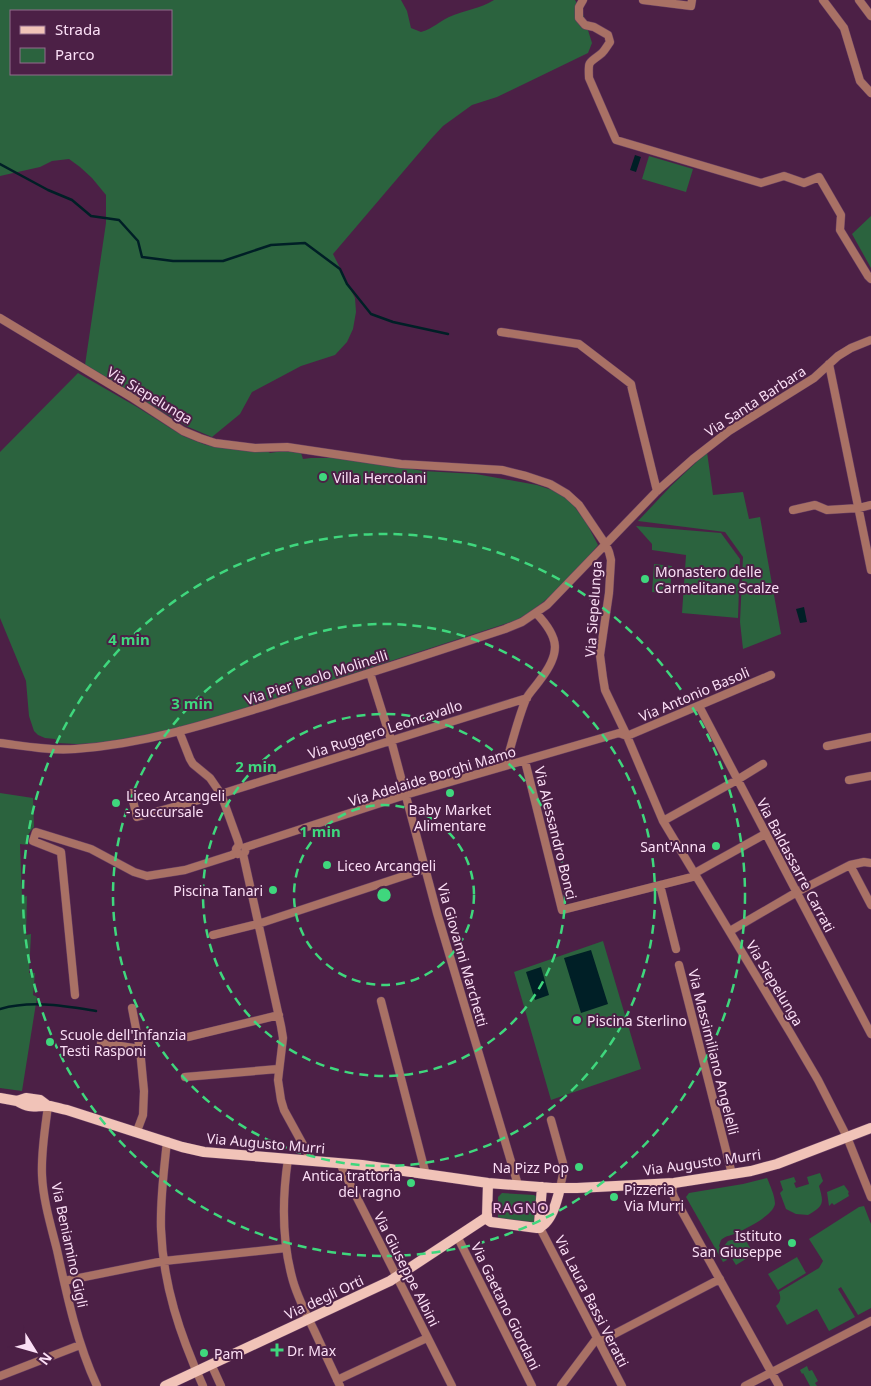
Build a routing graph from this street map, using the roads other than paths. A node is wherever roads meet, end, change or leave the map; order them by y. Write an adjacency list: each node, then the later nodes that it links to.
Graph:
1 (583, 0): 8 (street)
2 (643, 0): 3 (street)
3 (692, 0)
4 (824, 0): 7 (street)
5 (859, 0): 6 (street)
6 (871, 16)
7 (871, 93)
8 (871, 279)
9 (0, 318): 17 (street, Via Siepelunga)
10 (501, 332): 13 (street)
11 (871, 340): 12 (street, Via Santa Barbara)
12 (829, 364): 13 (street, Via Santa Barbara); 15 (street)
13 (657, 491): 17 (street, Via Santa Barbara)
14 (871, 505): 15 (street)
15 (859, 508): 16 (street); 18 (street)
16 (793, 510)
17 (606, 544): 19 (street, Via Pier Paolo Molinelli); 25 (street, Via Siepelunga)
18 (871, 570)
19 (536, 613): 20 (street, Via Pier Paolo Molinelli); 22 (street)
20 (370, 673): 24 (street, Via Pier Paolo Molinelli); 27 (street, Via Giovanni Marchetti)
21 (771, 674): 23 (street, Via Antonio Basoli)
22 (527, 698): 27 (street, Via Ruggero Leoncavallo); 32 (street)
23 (699, 706): 25 (street, Via Antonio Basoli); 34 (street, Via Baldassarre Carrati)
24 (179, 731): 28 (street, Via Pier Paolo Molinelli); 37 (street)
25 (627, 736): 30 (street, Via Adelaide Borghi Mamo); 39 (street, Via Siepelunga)
26 (871, 738): 29 (street)
27 (391, 740): 37 (street, Via Ruggero Leoncavallo); 38 (street, Via Giovanni Marchetti)
28 (0, 743)
29 (827, 746)
30 (525, 761): 32 (street, Via Adelaide Borghi Mamo); 46 (street, Via Alessandro Bonci)
31 (763, 764): 34 (street)
32 (504, 766): 38 (street, Via Adelaide Borghi Mamo)
33 (871, 776): 35 (street)
34 (737, 780): 39 (street); 40 (street, Via Baldassarre Carrati)
35 (850, 780)
36 (131, 793): 37 (street, Via Ruggero Leoncavallo)
37 (221, 794): 41 (street)
38 (405, 796): 41 (street, Via Adelaide Borghi Mamo); 44 (street, Via Giovanni Marchetti)
39 (663, 821): 45 (street, Via Siepelunga)
40 (765, 834): 45 (street); 47 (street, Via Baldassarre Carrati)
41 (241, 850): 49 (street); 54 (street, Via Adelaide Borghi Mamo)
42 (871, 863): 43 (street)
43 (850, 865): 47 (street); 48 (street)
44 (425, 869): 49 (street); 78 (street, Via Giovanni Marchetti)
45 (695, 875): 46 (street); 50 (street, Via Siepelunga)
46 (660, 885): 52 (street)
47 (797, 892): 50 (street); 58 (street, Via Baldassarre Carrati)
48 (871, 905)
49 (258, 924): 51 (street); 57 (street)
50 (730, 932): 69 (street, Via Siepelunga)
51 (214, 935)
52 (676, 949)
53 (679, 965): 74 (street, Via Massimiliano Angelelli)
54 (75, 995)
55 (381, 1001): 75 (street)
56 (132, 1008): 61 (street)
57 (279, 1015): 59 (street); 62 (street)
58 (871, 1034)
59 (188, 1037)
60 (101, 1043): 61 (street)
61 (140, 1049): 68 (street)
62 (278, 1069): 63 (street); 72 (street)
63 (185, 1077)
64 (0, 1098): 65 (main road, Via Augusto Murri)
65 (48, 1106): 68 (main road, Via Augusto Murri); 89 (street, Via Beniamino Gigli)
66 (551, 1120): 80 (street)
67 (871, 1128): 69 (main road, Via Augusto Murri)
68 (138, 1132): 70 (main road, Via Augusto Murri)
69 (847, 1137): 74 (main road, Via Augusto Murri); 81 (street, Via Siepelunga)
70 (168, 1141): 71 (main road, Via Augusto Murri); 86 (street)
71 (288, 1159): 72 (main road, Via Augusto Murri); 85 (street)
72 (312, 1161): 73 (main road, Via Augusto Murri)
73 (340, 1163): 75 (main road, Via Augusto Murri); 87 (street, Via Giuseppe Albini)
74 (732, 1174): 77 (main road, Via Augusto Murri)
75 (426, 1175): 76 (main road, Via Augusto Murri)
76 (488, 1183): 78 (main road, Via Augusto Murri); 82 (main road)
77 (674, 1183): 80 (main road, Via Augusto Murri); 88 (street)
78 (518, 1185): 79 (main road, Via Augusto Murri)
79 (542, 1187): 80 (main road, Via Augusto Murri); 83 (main road)
80 (560, 1188): 83 (main road)
81 (871, 1197)
82 (487, 1217): 83 (main road); 84 (main road, Via degli Orti)
83 (540, 1228): 93 (street, Via Laura Bassi Veratti)
84 (457, 1236): 87 (main road, Via degli Orti); 106 (street, Via Gaetano Giordani)
85 (286, 1248): 86 (street); 90 (street)
86 (164, 1261): 89 (street); 96 (street)
87 (397, 1276): 90 (main road, Via degli Orti); 92 (street, Via Giuseppe Albini)
88 (720, 1279): 93 (street); 97 (street)
89 (64, 1281): 94 (street, Via Beniamino Gigli)
90 (308, 1319): 95 (main road, Via degli Orti); 100 (street)
91 (871, 1321): 97 (street)
92 (427, 1338): 100 (street); 105 (street, Via Giuseppe Albini)
93 (598, 1340): 99 (street); 109 (street, Via Laura Bassi Veratti)
94 (80, 1345): 98 (street); 101 (street, Via Beniamino Gigli)
95 (211, 1364): 96 (main road, Via degli Orti); 104 (street)
96 (196, 1371): 102 (main road, Via degli Orti); 103 (street)
97 (772, 1372): 110 (street); 111 (street)
98 (0, 1376)
99 (566, 1379): 107 (street); 108 (street)
100 (338, 1383)
101 (97, 1386)
102 (165, 1386)
103 (203, 1386)
104 (221, 1386)
105 (452, 1386)
106 (532, 1386)
107 (561, 1386)
108 (572, 1386)
109 (622, 1386)
110 (745, 1386)
111 (779, 1386)

